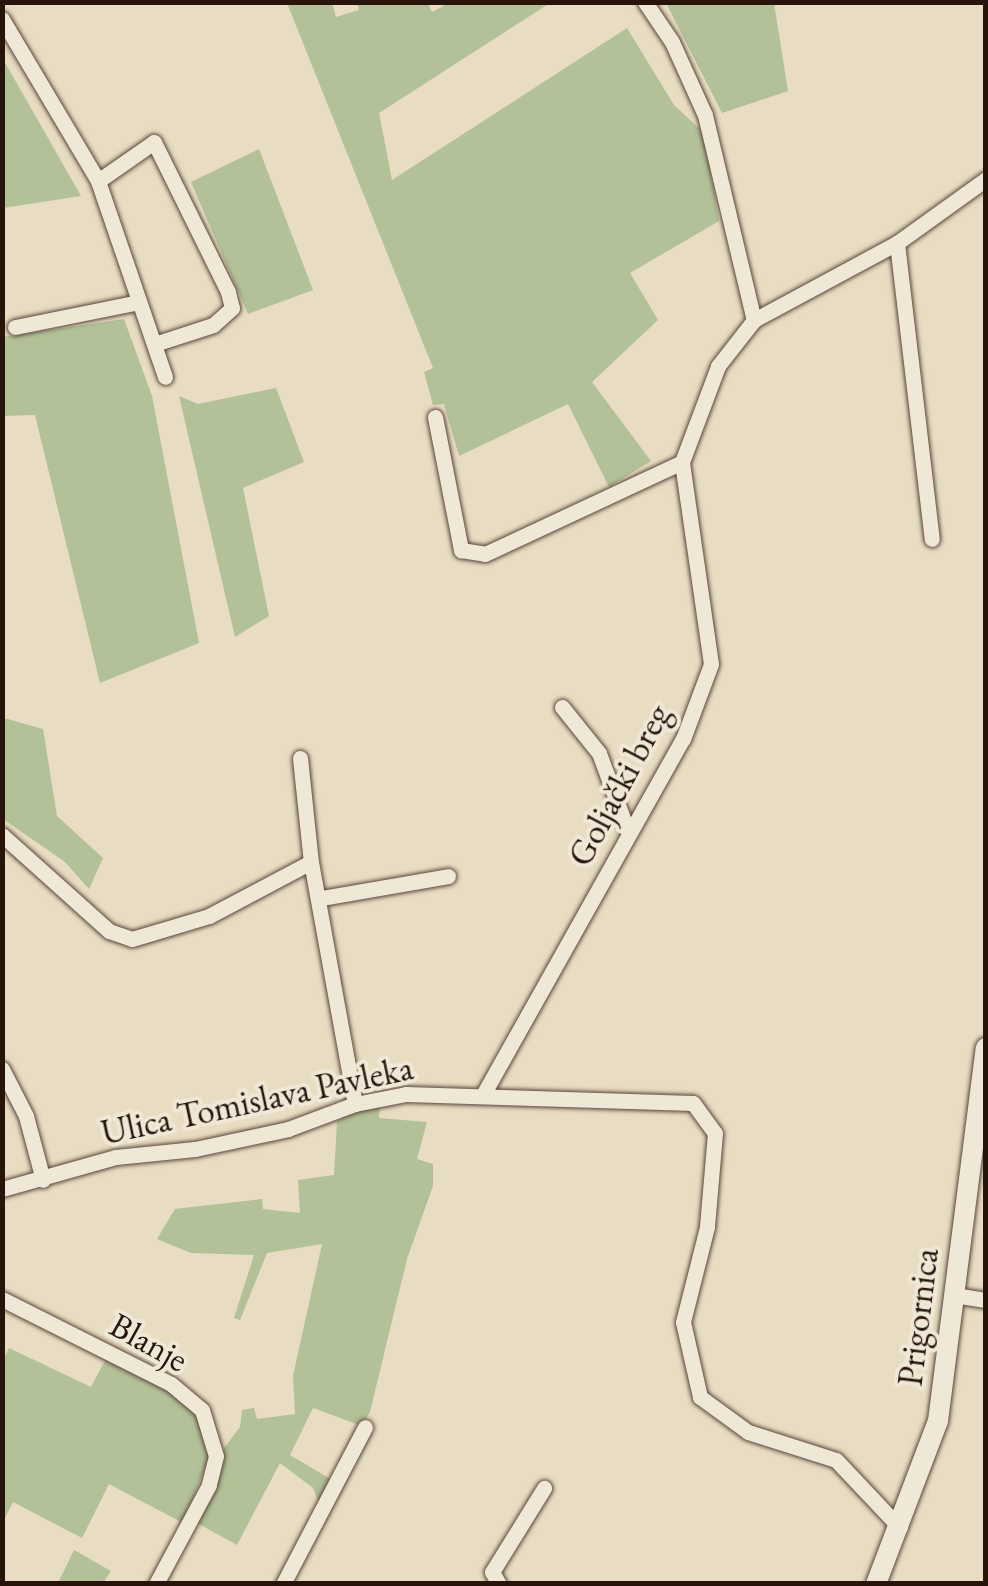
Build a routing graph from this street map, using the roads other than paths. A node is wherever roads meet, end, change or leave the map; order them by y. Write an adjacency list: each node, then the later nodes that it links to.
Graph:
1 (645, 2): 7 (street)
2 (2, 19): 4 (street)
3 (986, 179): 5 (street, Goljački breg)
4 (98, 181): 6 (street); 9 (street)
5 (897, 242): 7 (street, Goljački breg); 13 (street)
6 (139, 302): 8 (street); 9 (street)
7 (754, 320): 12 (street, Goljački breg)
8 (15, 327)
9 (155, 344): 10 (street)
10 (165, 377)
11 (436, 417): 12 (street)
12 (682, 462): 16 (street, Goljački breg)
13 (932, 539)
14 (562, 707): 16 (street)
15 (300, 758): 18 (street)
16 (628, 832): 23 (street, Goljački breg)
17 (2, 835): 18 (street)
18 (311, 862): 20 (street)
19 (448, 876): 20 (street)
20 (320, 898): 24 (street)
21 (986, 1048): 27 (street, Prigornica)
22 (2, 1069): 25 (street)
23 (484, 1092): 24 (street, Ulica Tomislava Pavleka); 32 (street, Ulica Tomislava Pavleka)
24 (355, 1104): 25 (street, Ulica Tomislava Pavleka)
25 (43, 1180): 26 (street, Ulica Tomislava Pavleka)
26 (2, 1190)
27 (954, 1296): 29 (street); 32 (street, Prigornica)
28 (2, 1299): 33 (street, Blanje)
29 (986, 1300)
30 (366, 1428): 34 (street)
31 (544, 1488): 35 (street)
32 (900, 1528): 36 (street, Prigornica)
33 (156, 1584)
34 (283, 1584)
35 (498, 1584)
36 (876, 1584)

